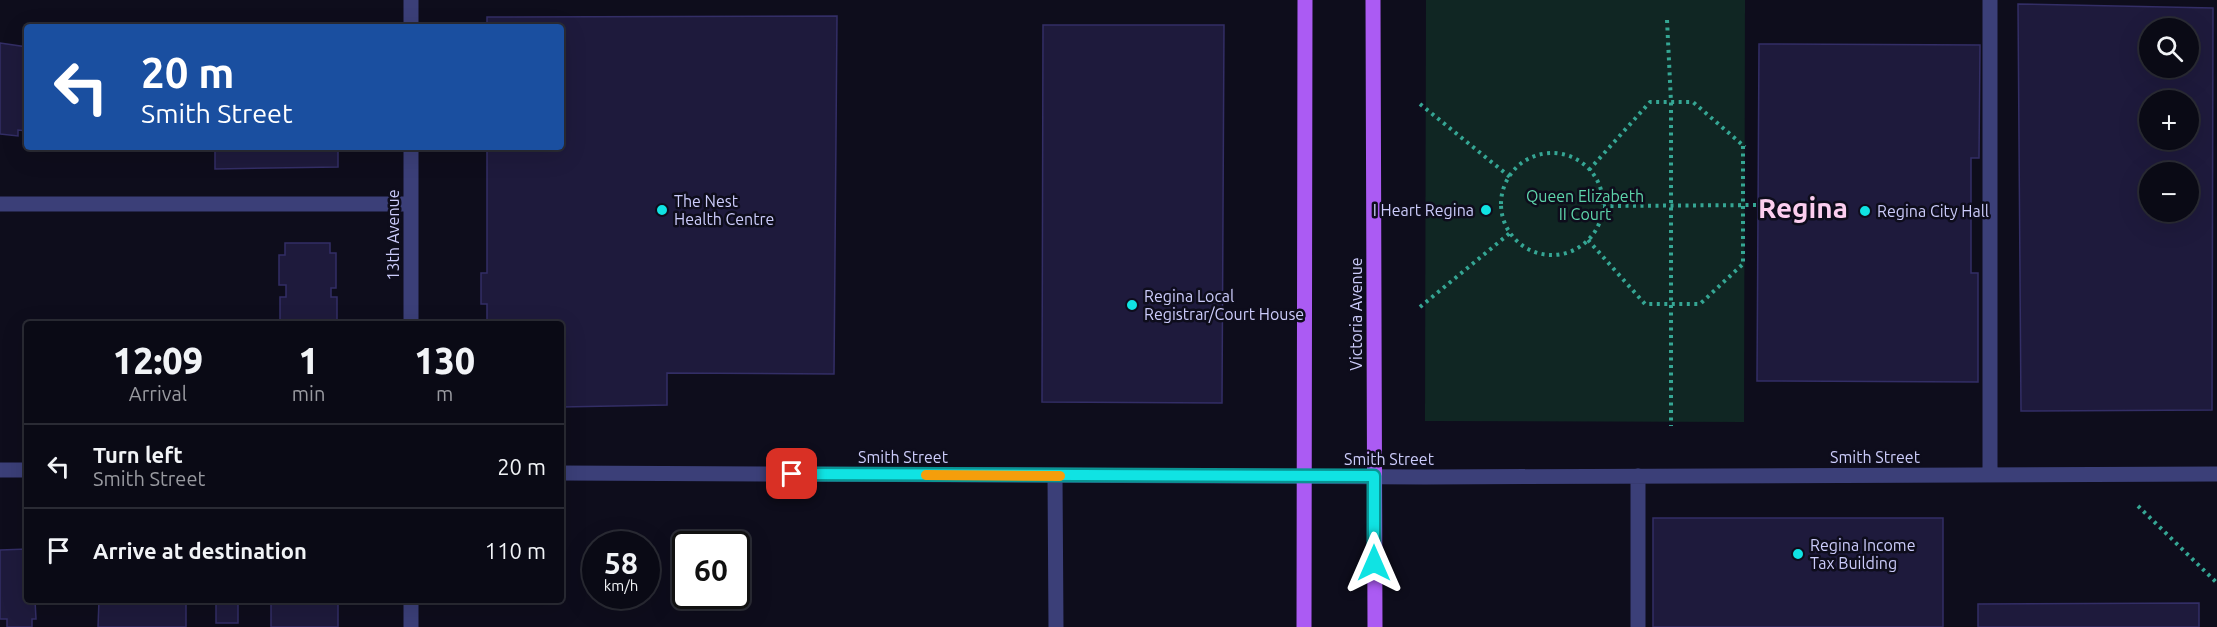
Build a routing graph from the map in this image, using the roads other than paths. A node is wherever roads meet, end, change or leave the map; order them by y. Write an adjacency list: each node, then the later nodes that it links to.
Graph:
1 (411, 0): 5 (street)
2 (1305, 0): 18 (main road)
3 (1373, 0): 16 (main road, Victoria Avenue)
4 (1990, 0): 13 (street)
5 (411, 24)
6 (411, 150): 8 (street, 13th Avenue)
7 (0, 204): 8 (street)
8 (411, 204): 9 (street, 13th Avenue)
9 (411, 321)
10 (0, 470): 11 (street)
11 (24, 470)
12 (564, 473): 15 (street, Smith Street)
13 (1990, 474): 14 (street, Smith Street); 17 (street, Smith Street)
14 (2217, 474)
15 (1055, 476): 18 (street, Smith Street); 21 (street)
16 (1374, 476): 17 (street, Smith Street); 18 (street, Smith Street); 23 (main road, Victoria Avenue)
17 (1638, 476): 24 (street)
18 (1304, 477): 22 (main road)
19 (411, 603): 20 (street)
20 (411, 627)
21 (1056, 627)
22 (1304, 627)
23 (1375, 627)
24 (1638, 627)

